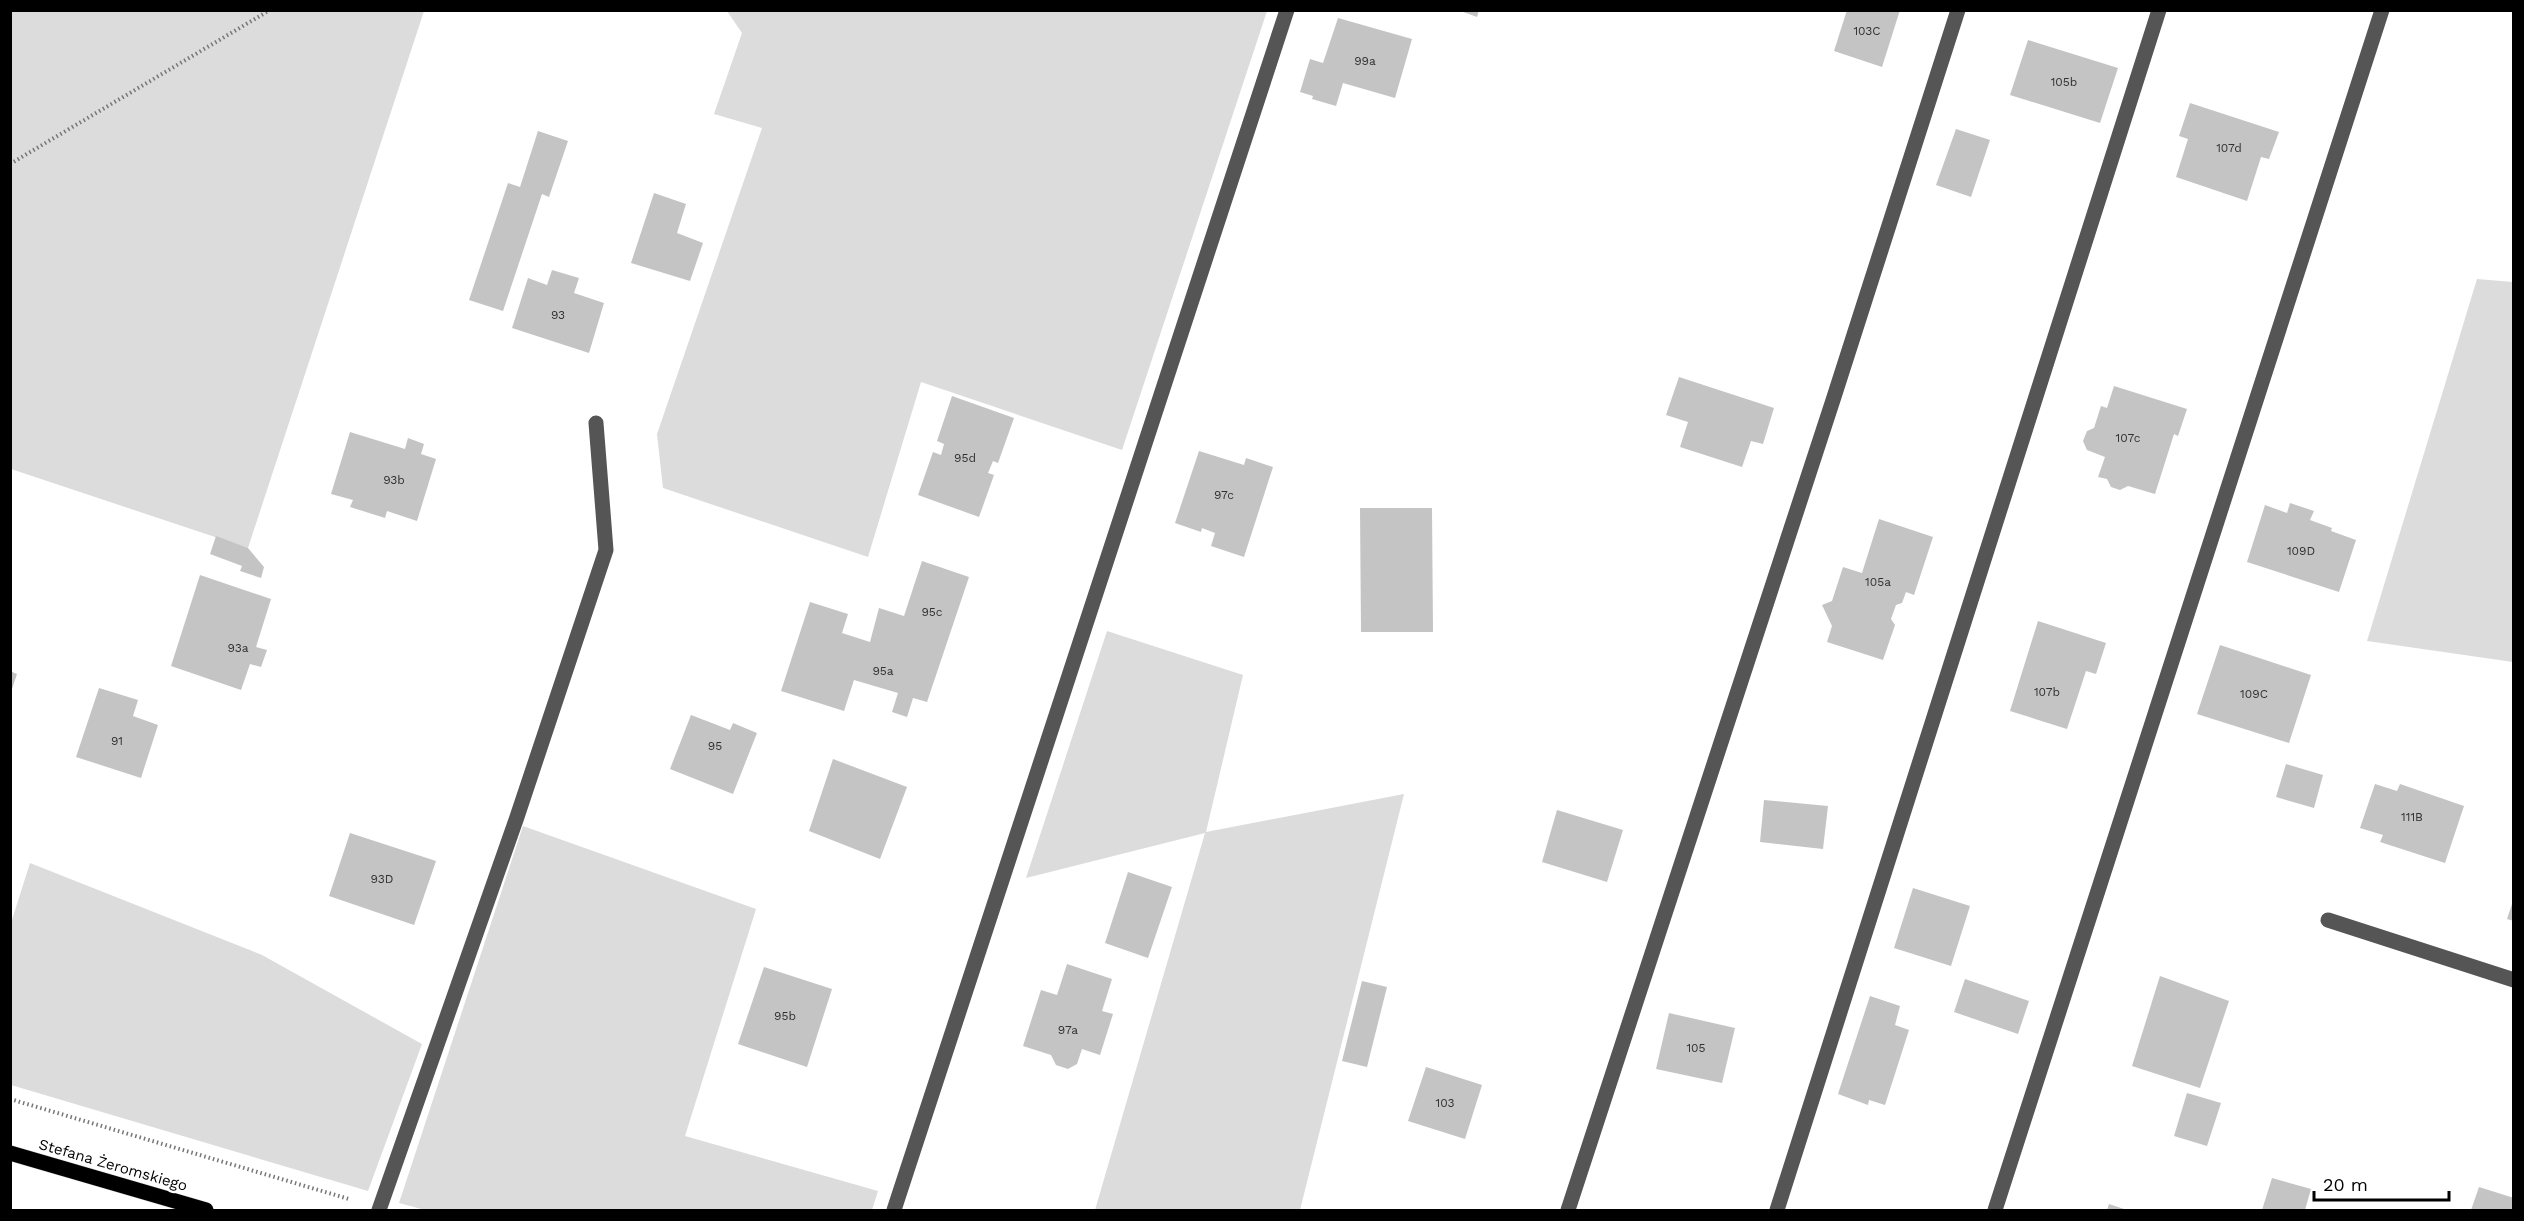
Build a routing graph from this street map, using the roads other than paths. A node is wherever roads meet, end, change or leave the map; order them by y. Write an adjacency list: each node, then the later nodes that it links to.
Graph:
1 (1287, 10): 11 (lane)
2 (1958, 10): 12 (lane)
3 (2160, 10): 13 (lane)
4 (2382, 10): 14 (lane)
5 (596, 423): 9 (lane)
6 (2328, 920): 7 (lane)
7 (2514, 980)
8 (10, 1153): 10 (main road, Stefana Żeromskiego)
9 (380, 1209)
10 (206, 1210)
11 (894, 1210)
12 (1568, 1210)
13 (1777, 1210)
14 (1995, 1210)

